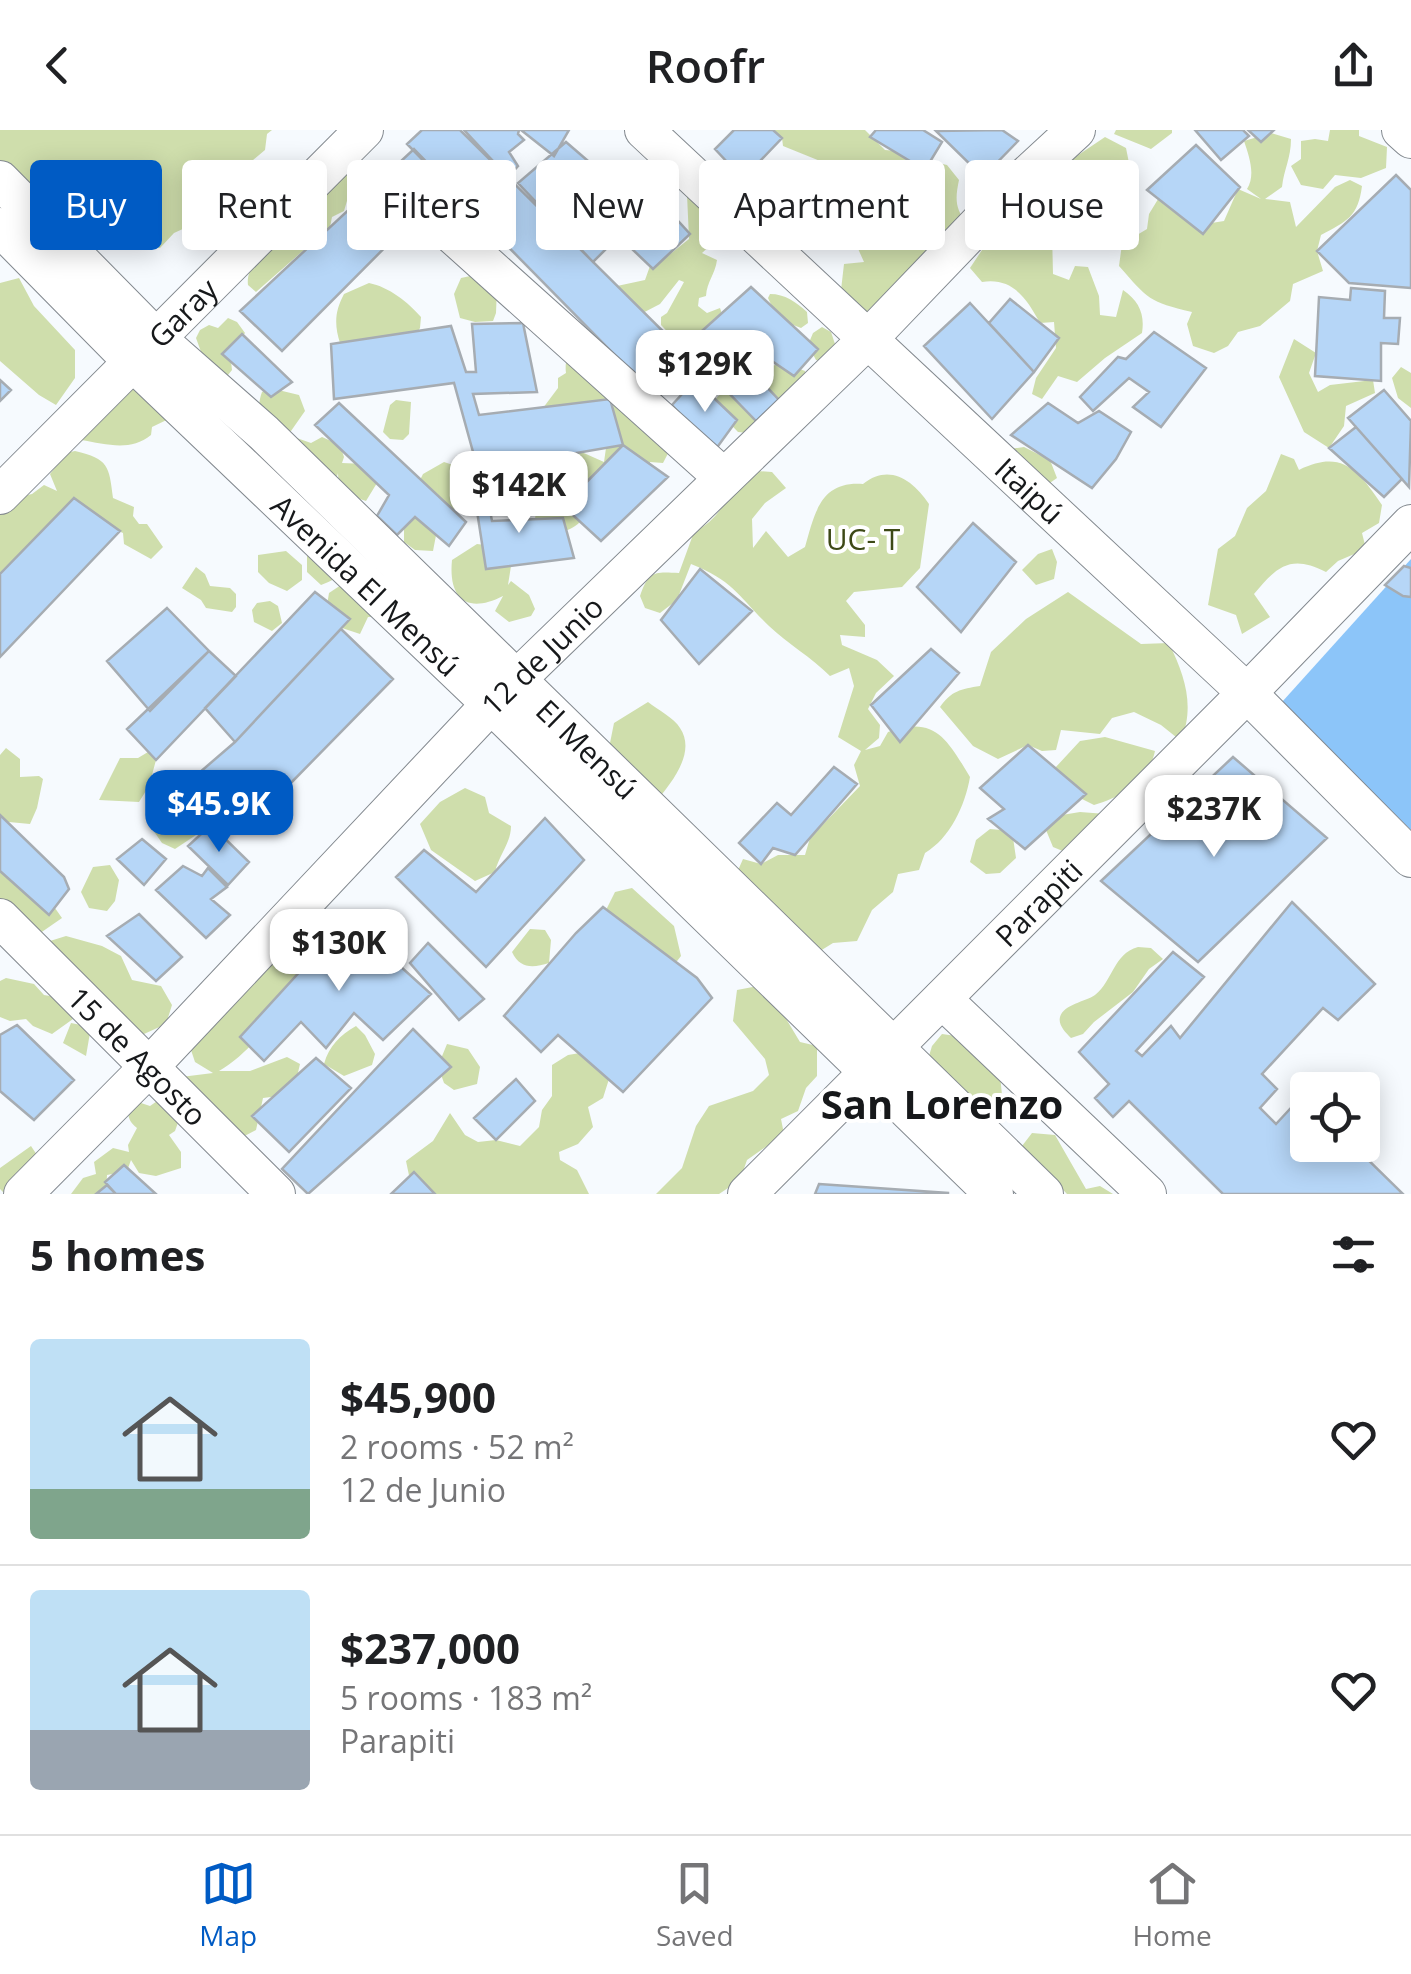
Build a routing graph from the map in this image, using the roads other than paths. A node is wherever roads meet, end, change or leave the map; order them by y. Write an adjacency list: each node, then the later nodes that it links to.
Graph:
1 (364, 130): 10 (street, Garay)
2 (644, 130): 9 (street, Itaipú)
3 (1076, 130): 9 (street, 12 de Junio)
4 (1401, 130): 5 (street)
5 (1411, 138)
6 (0, 180): 10 (street, El Mensú)
7 (0, 227): 10 (street)
8 (471, 250): 11 (street)
9 (868, 338): 11 (street, 12 de Junio); 15 (street, Itaipú)
10 (145, 350): 12 (street, Garay); 14 (street, El Mensú)
11 (724, 478): 14 (street, 12 de Junio)
12 (0, 495)
13 (1411, 524): 15 (street, Parapiti)
14 (503, 693): 19 (street, El Mensú); 20 (street, 12 de Junio)
15 (1247, 693): 16 (street, Itaipú); 18 (street, Parapiti)
16 (1411, 858)
17 (0, 918): 20 (street, 15 de Agosto)
18 (942, 999): 19 (street, Parapiti); 26 (street)
19 (880, 1061): 23 (street, Parapiti); 24 (street); 25 (street, El Mensú)
20 (149, 1067): 21 (street, 12 de Junio); 22 (street, 15 de Agosto)
21 (23, 1194)
22 (276, 1194)
23 (747, 1194)
24 (994, 1194)
25 (1044, 1194)
26 (1147, 1194)

